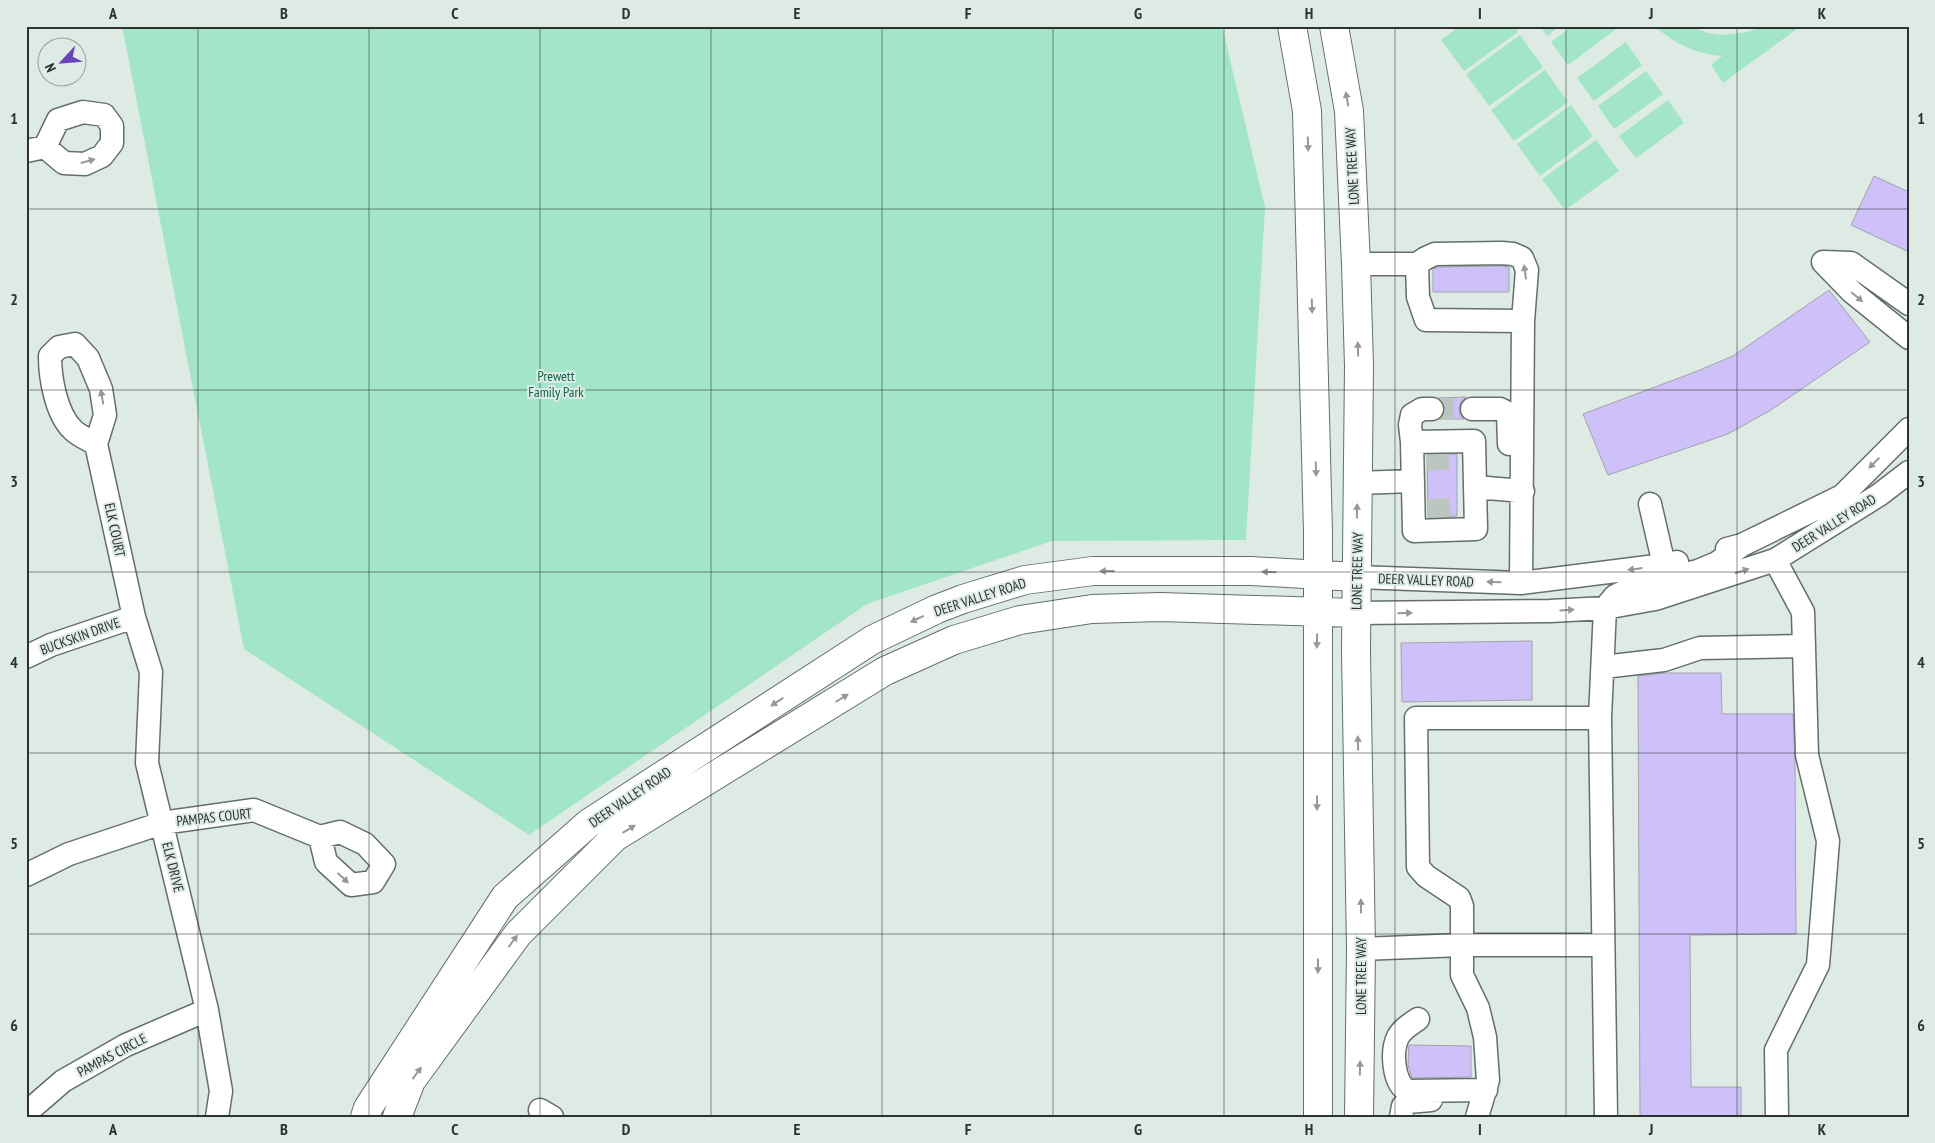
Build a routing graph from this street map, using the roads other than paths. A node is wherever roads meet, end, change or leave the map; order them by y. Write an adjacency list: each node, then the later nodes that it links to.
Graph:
1 (1292, 26): 21 (main road, one-way to 21)
2 (1334, 26): 3 (main road, LONE TREE WAY, one-way to 2)
3 (1356, 264): 4 (street); 14 (main road, LONE TREE WAY, one-way to 3)
4 (1417, 264): 6 (street); 6 (street, one-way to 4)
5 (1909, 304): 7 (street, one-way to 7)
6 (1523, 320): 15 (street)
7 (1909, 338)
8 (1432, 409): 12 (street)
9 (1472, 409): 15 (street)
10 (1909, 429): 18 (street, DEER VALLEY ROAD, one-way to 18)
11 (96, 444): 27 (street, ELK COURT)
12 (1416, 461): 14 (street); 16 (street); 16 (street)
13 (1909, 472): 19 (street, DEER VALLEY ROAD)
14 (1358, 483): 22 (main road, LONE TREE WAY, one-way to 14)
15 (1516, 490): 16 (street); 23 (street)
16 (1469, 501)
17 (1650, 504): 20 (street)
18 (1742, 545): 20 (street, DEER VALLEY ROAD); 24 (street)
19 (1775, 560): 24 (street, DEER VALLEY ROAD, one-way to 19); 28 (street)
20 (1664, 565): 23 (street, DEER VALLEY ROAD, one-way to 23)
21 (1318, 575): 22 (main road, DEER VALLEY ROAD); 25 (main road); 43 (main road, DEER VALLEY ROAD, one-way to 43)
22 (1357, 577): 23 (street, DEER VALLEY ROAD, one-way to 22); 26 (main road, LONE TREE WAY)
23 (1521, 583)
24 (1605, 608): 26 (street, DEER VALLEY ROAD, one-way to 24); 30 (street)
25 (1318, 612): 26 (main road, DEER VALLEY ROAD); 44 (main road, DEER VALLEY ROAD, one-way to 25); 45 (main road, one-way to 45)
26 (1356, 613): 37 (main road, LONE TREE WAY, one-way to 26)
27 (134, 617): 29 (street, BUCKSKIN DRIVE); 32 (street, ELK DRIVE)
28 (1804, 646): 30 (street); 49 (street)
29 (26, 656)
30 (1603, 667): 31 (street)
31 (1600, 718): 35 (street); 36 (street)
32 (162, 823): 33 (street, PAMPAS COURT); 34 (street); 38 (street, ELK DRIVE)
33 (320, 837)
34 (26, 875)
35 (1462, 945): 36 (street); 37 (street); 40 (street)
36 (1602, 945): 48 (street)
37 (1361, 949): 46 (main road, LONE TREE WAY, one-way to 37)
38 (207, 1010): 41 (street, PAMPAS CIRCLE); 42 (street, ELK DRIVE)
39 (1418, 1019): 40 (street)
40 (1482, 1103): 47 (street)
41 (26, 1113)
42 (217, 1117)
43 (365, 1117)
44 (397, 1117)
45 (1318, 1117)
46 (1359, 1117)
47 (1401, 1117)
48 (1606, 1117)
49 (1776, 1117)

